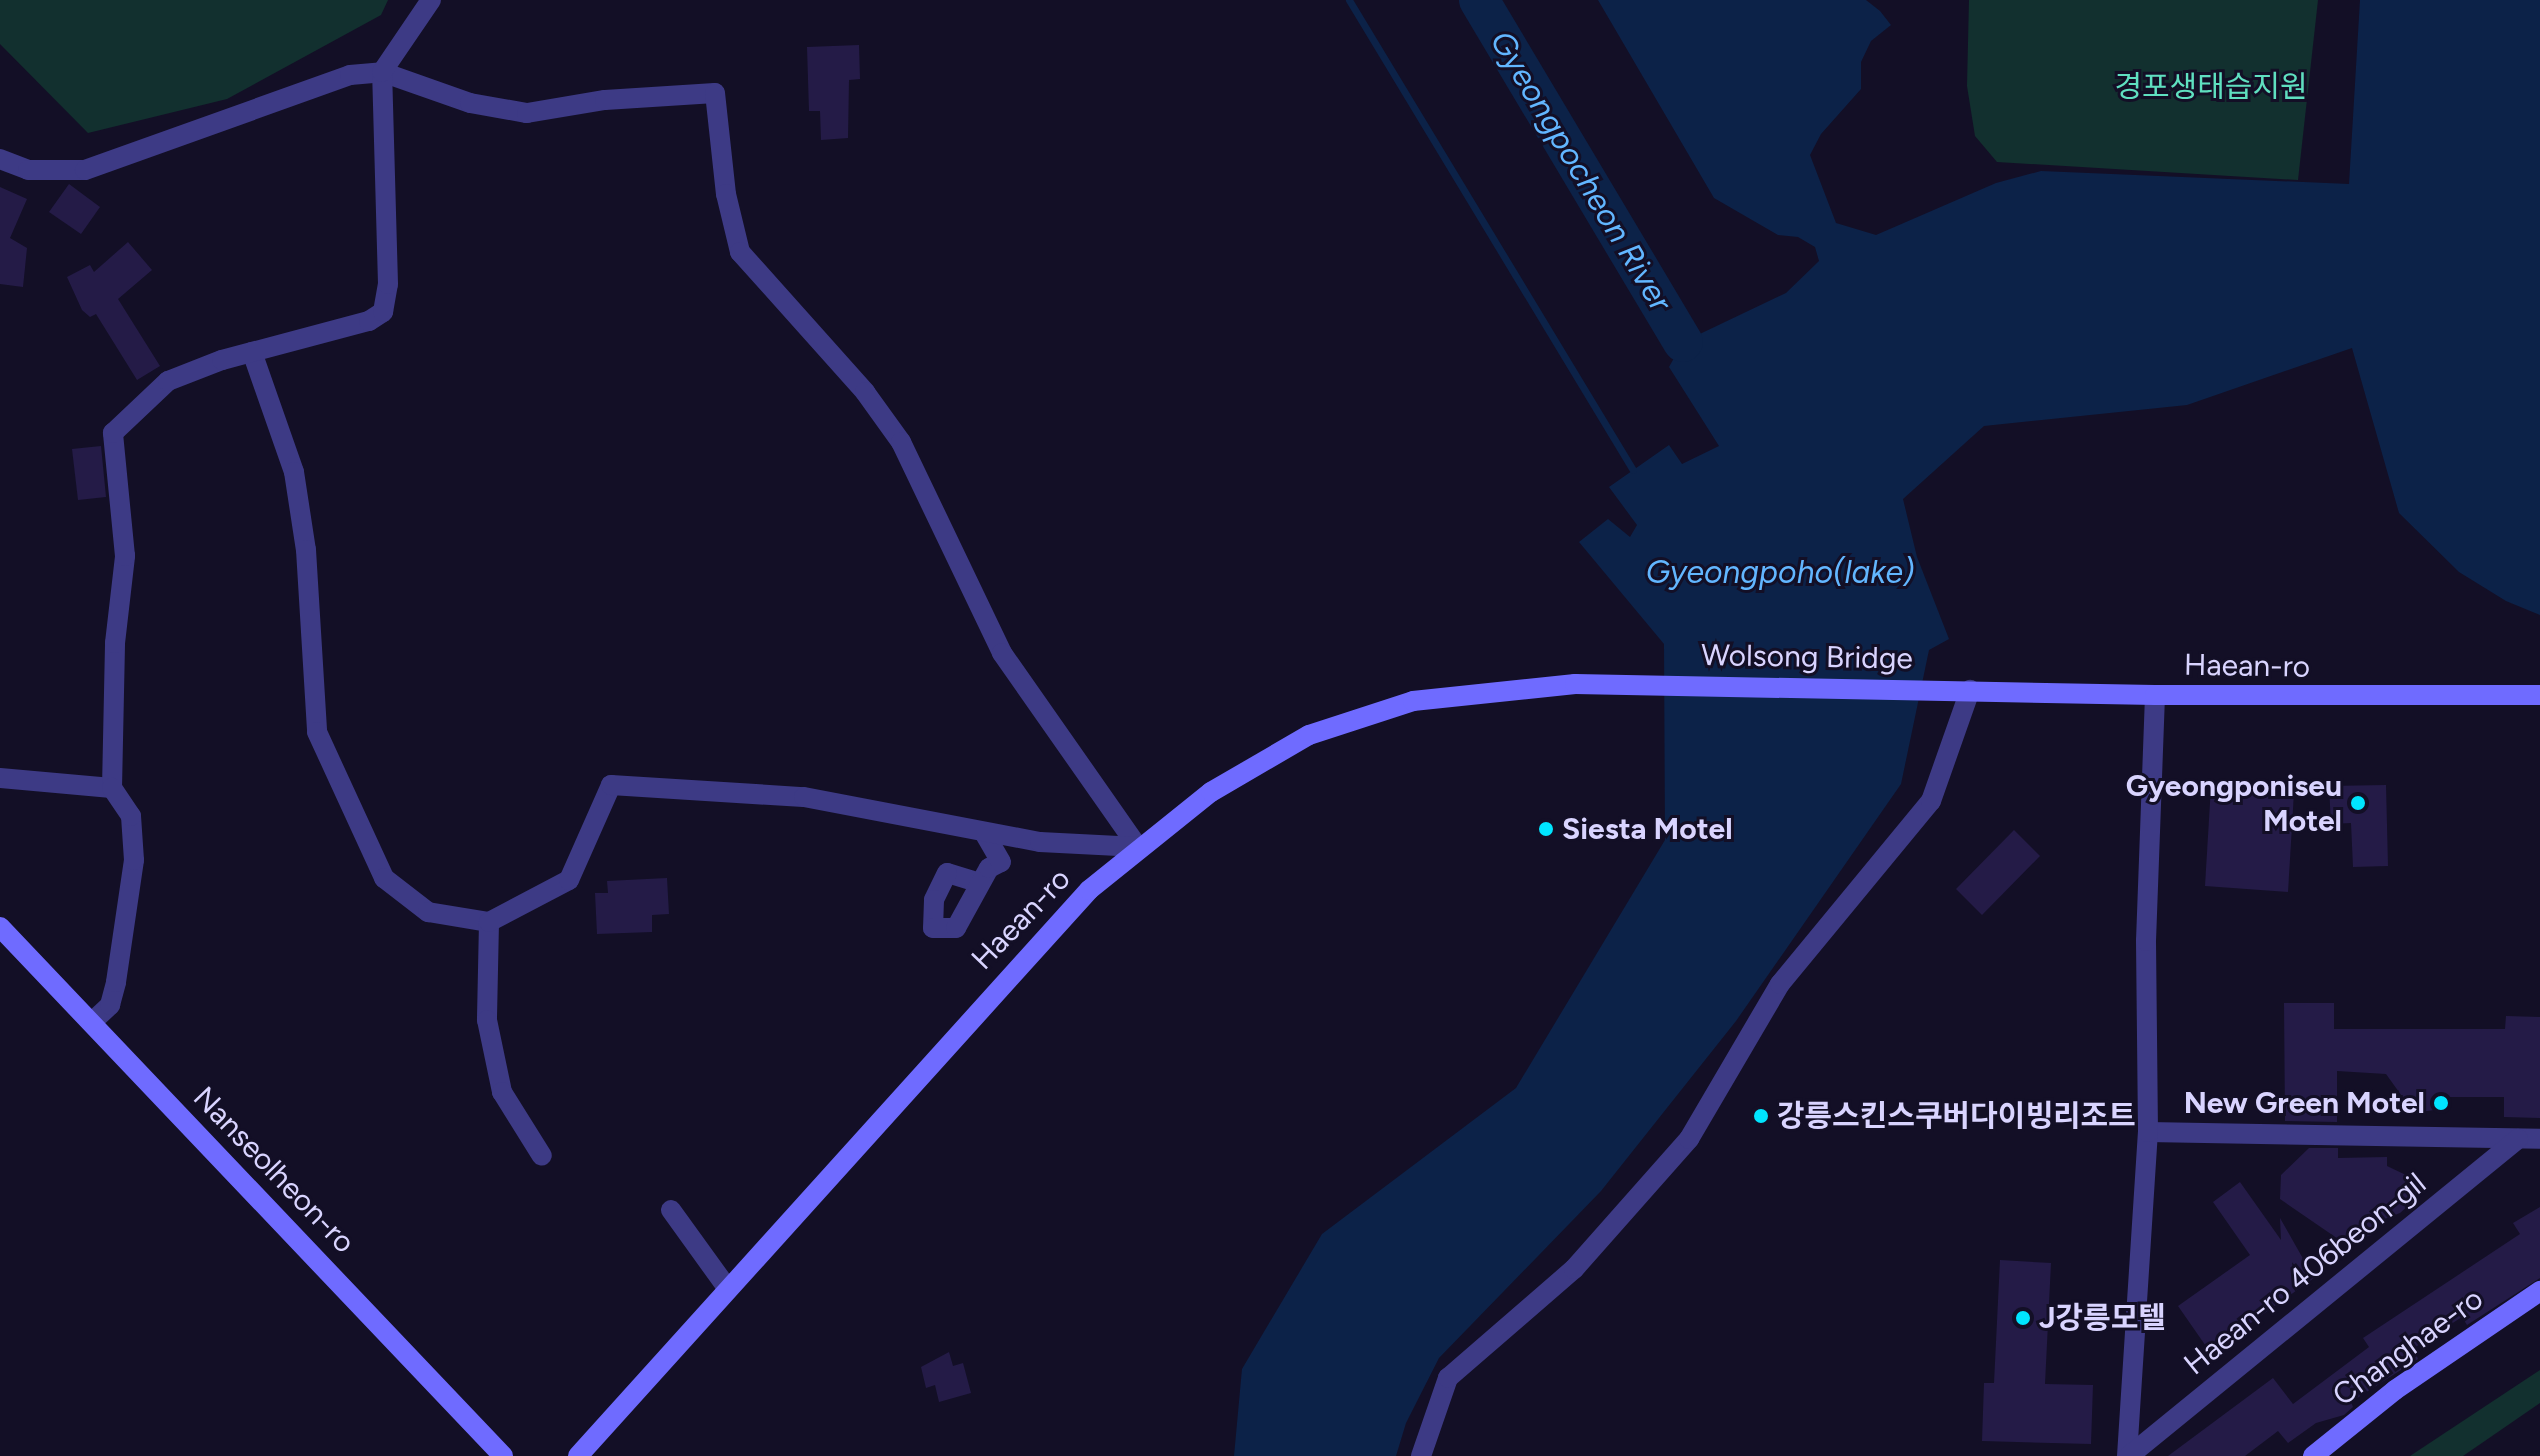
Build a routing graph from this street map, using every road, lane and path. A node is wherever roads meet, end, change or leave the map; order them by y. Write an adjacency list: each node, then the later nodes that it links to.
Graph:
1 (431, 0): 2 (street)
2 (382, 72): 3 (street); 4 (street); 12 (street)
3 (0, 159)
4 (252, 352): 10 (street); 14 (street)
5 (1660, 684): 6 (street, Wolsong Bridge); 12 (street, Haean-ro)
6 (1961, 690): 7 (street, Haean-ro); 26 (street)
7 (2155, 695): 8 (street, Haean-ro); 17 (street, Haean-ro 406beon-gil)
8 (2540, 695)
9 (0, 778): 10 (street)
10 (112, 788): 16 (street)
11 (985, 834): 12 (street); 13 (street); 14 (street)
12 (1138, 847): 22 (street, Haean-ro)
13 (980, 883)
14 (489, 922): 20 (street)
15 (0, 927): 16 (street, Nanseolheon-ro)
16 (92, 1022): 24 (street, Nanseolheon-ro)
17 (2148, 1132): 18 (street, Haean-ro 406beon-gil); 27 (street, Haean-ro 406beon-gil)
18 (2518, 1139): 19 (street, Haean-ro 406beon-gil); 27 (street, Haean-ro 406beon-gil)
19 (2540, 1139)
20 (542, 1156)
21 (671, 1210): 22 (street)
22 (728, 1289): 25 (street, Haean-ro)
23 (2540, 1291): 28 (street, Changhae-ro)
24 (503, 1456)
25 (578, 1456)
26 (1421, 1456)
27 (2128, 1456)
28 (2313, 1456)

